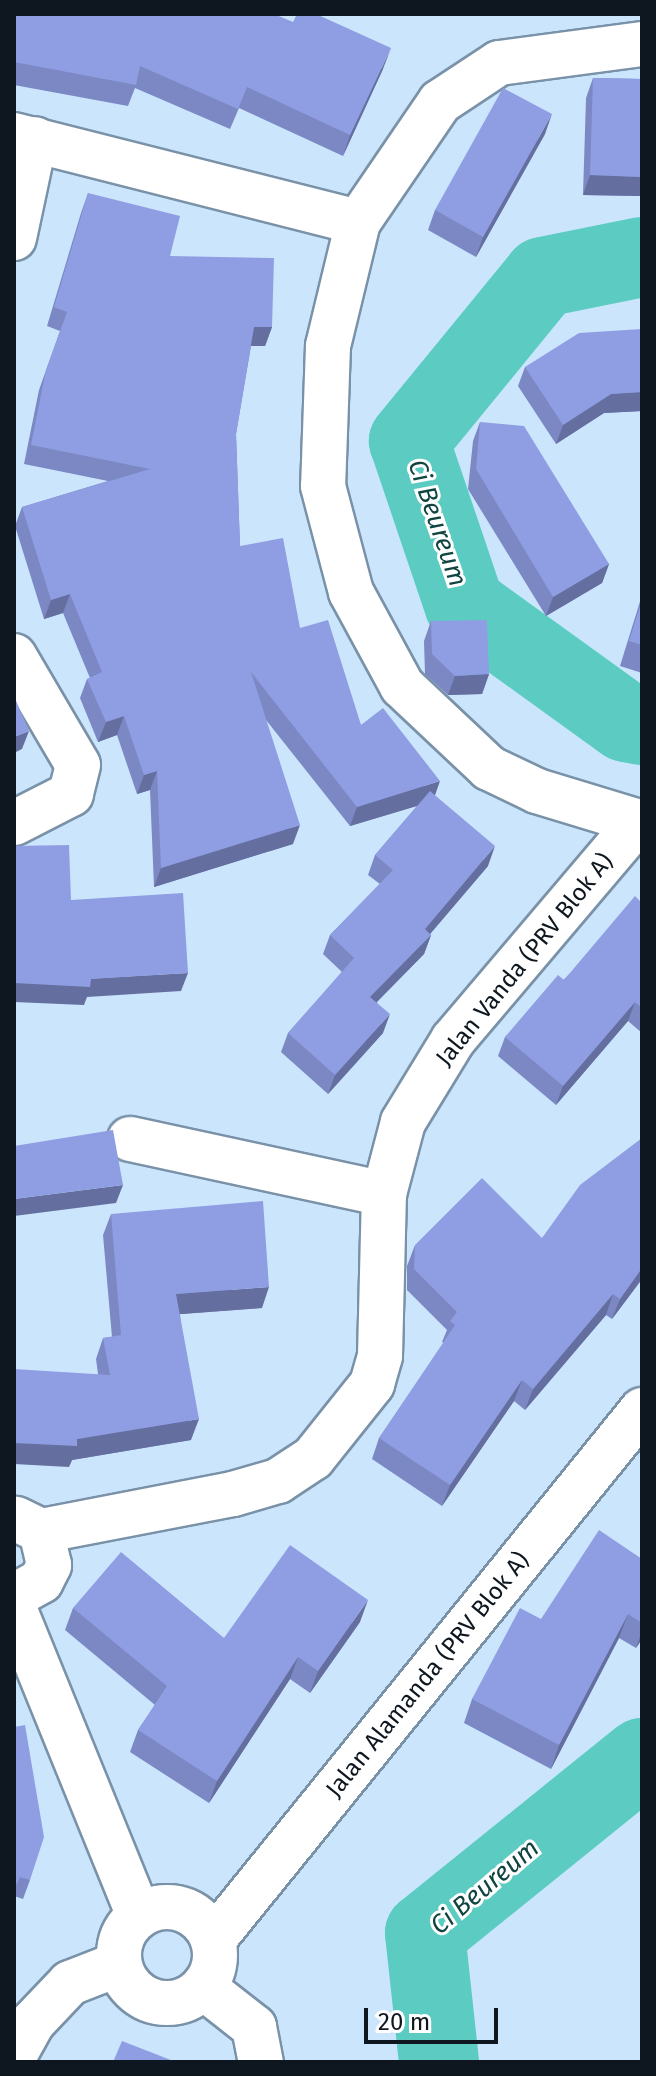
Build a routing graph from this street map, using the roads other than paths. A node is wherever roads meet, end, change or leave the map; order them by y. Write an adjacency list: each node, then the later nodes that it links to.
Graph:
1 (642, 44): 3 (street)
2 (25, 137): 3 (street); 4 (street)
3 (358, 222): 7 (street)
4 (14, 238)
5 (14, 656): 6 (street)
6 (14, 823)
7 (639, 824): 9 (street, Jalan Vanda (PRV Blok A))
8 (130, 1139): 9 (street)
9 (384, 1194): 11 (street, Jalan Vanda (PRV Blok A))
10 (642, 1410): 15 (street, Jalan Alamanda (PRV Blok A))
11 (27, 1525): 12 (street)
12 (14, 1596)
13 (14, 1608): 14 (street)
14 (139, 1916): 15 (street); 16 (street)
15 (213, 1940): 17 (street)
16 (119, 1964): 17 (street); 18 (street)
17 (203, 1987): 19 (street)
18 (14, 2056)
19 (261, 2062)

